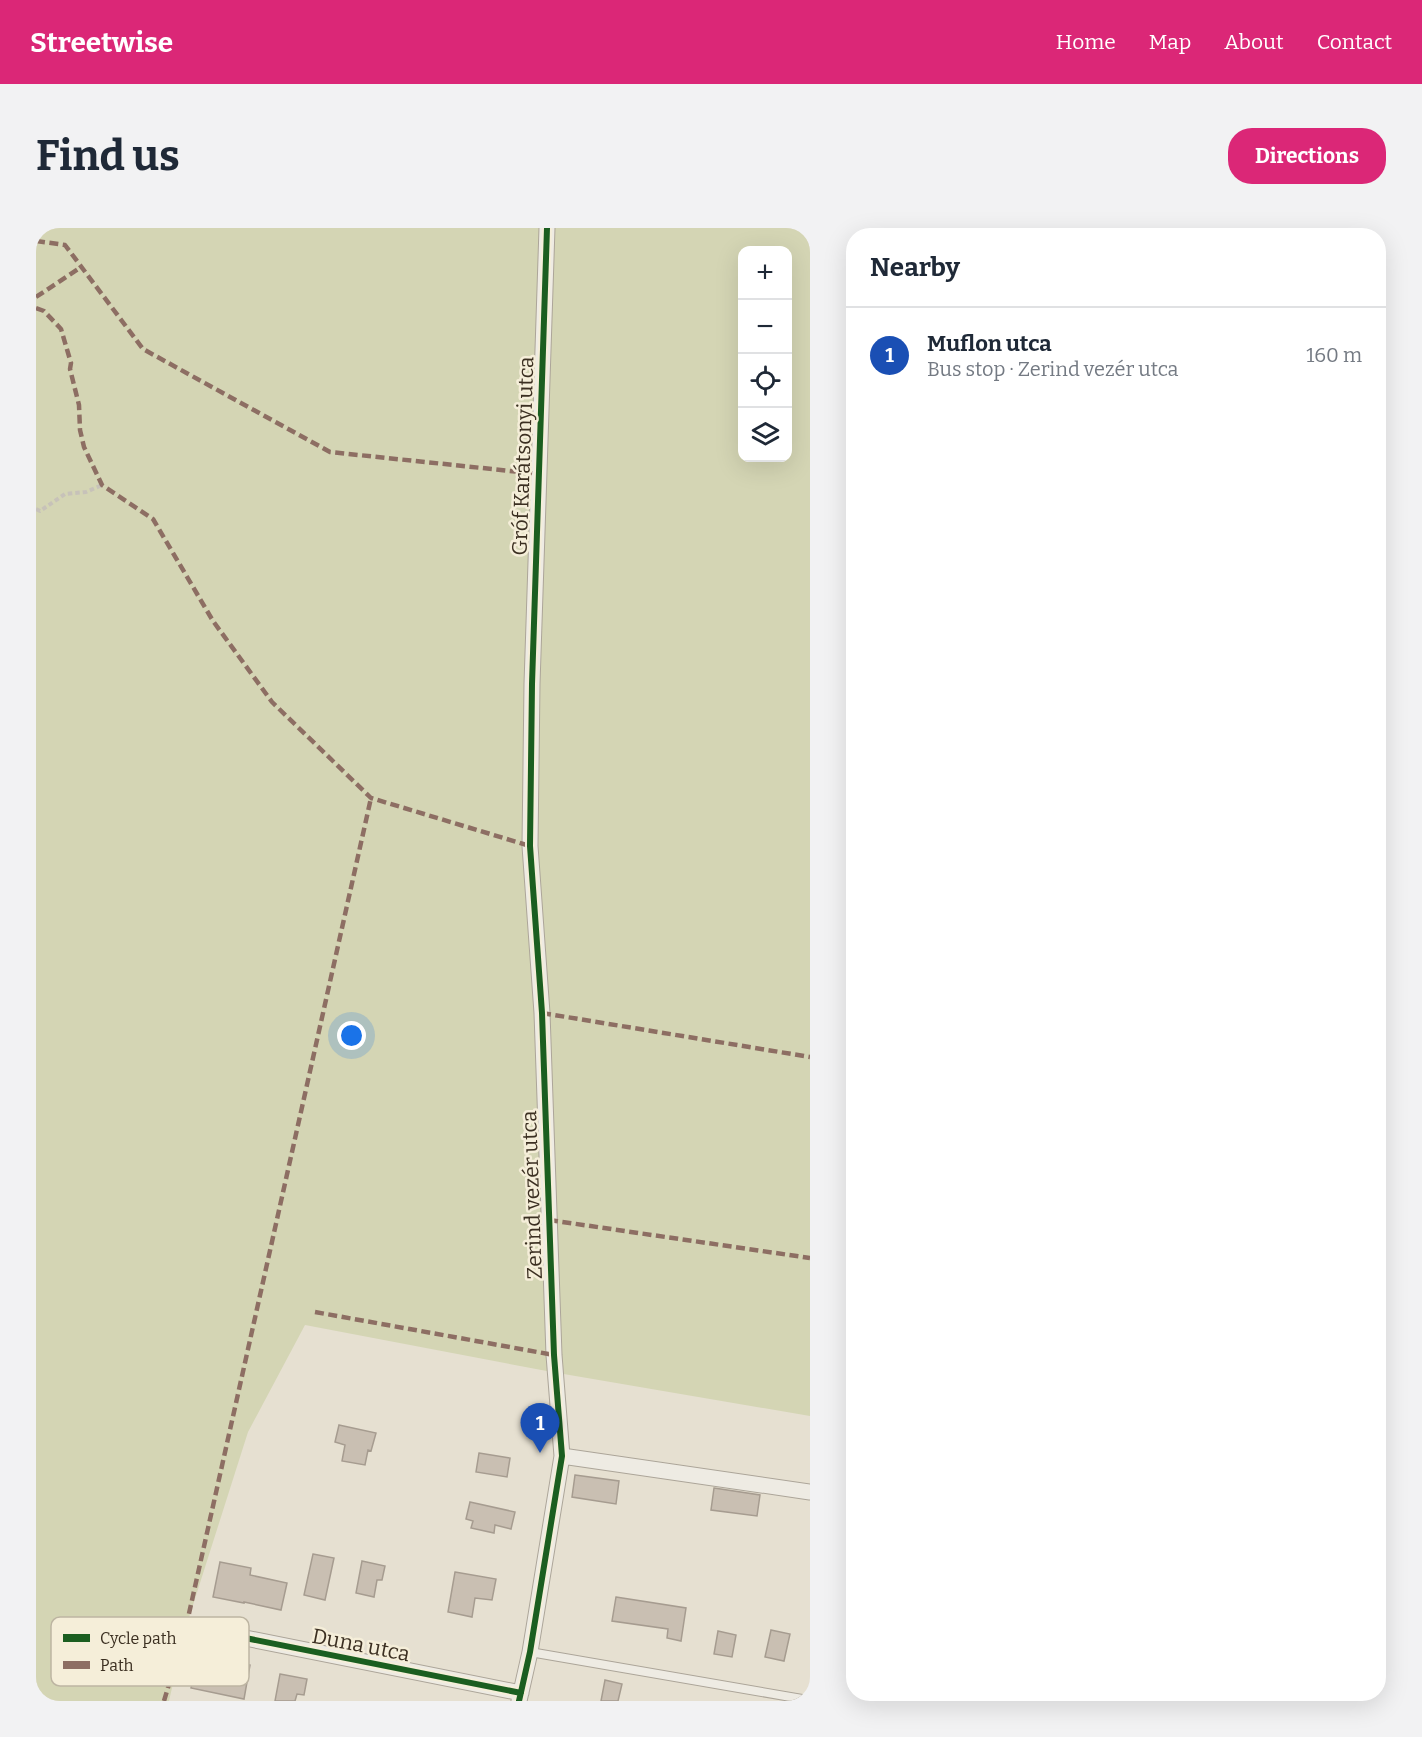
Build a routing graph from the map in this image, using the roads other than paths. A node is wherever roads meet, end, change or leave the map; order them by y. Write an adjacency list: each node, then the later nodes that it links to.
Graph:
1 (548, 228): 2 (street, Gróf Karátsonyi utca)
2 (532, 684): 3 (street, Zerind vezér utca)
3 (562, 1456): 4 (street); 6 (street, Zerind vezér utca)
4 (810, 1492)
5 (249, 1639): 7 (street, Duna utca)
6 (530, 1652): 7 (street, Zerind vezér utca); 8 (lane)
7 (520, 1697)
8 (808, 1700)

